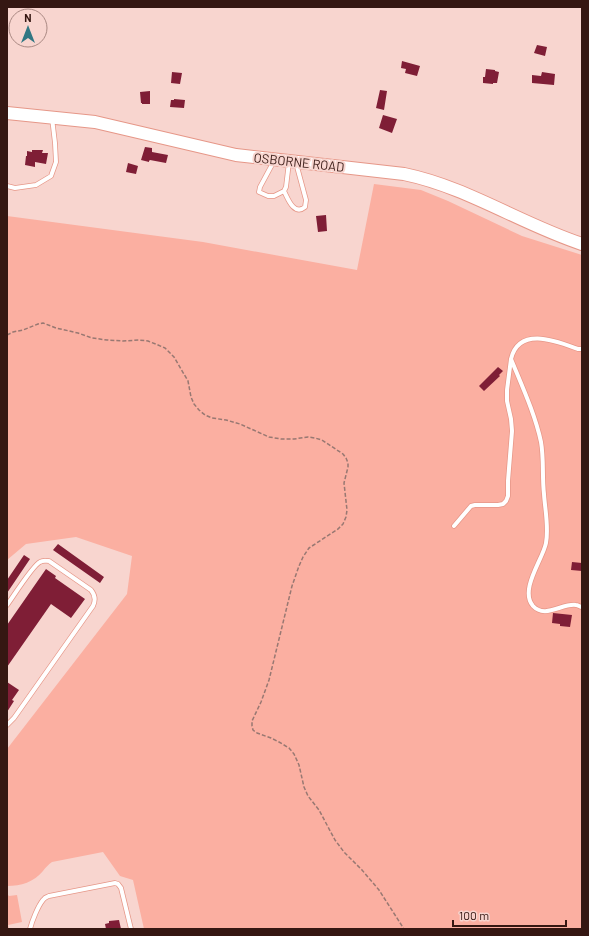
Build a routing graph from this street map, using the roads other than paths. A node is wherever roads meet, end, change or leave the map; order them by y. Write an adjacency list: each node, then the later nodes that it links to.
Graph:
1 (7, 113): 2 (street, OSBORNE ROAD)
2 (52, 118): 3 (street, OSBORNE ROAD); 5 (lane)
3 (275, 159): 4 (street, OSBORNE ROAD); 6 (lane)
4 (293, 161): 6 (lane); 6 (lane); 7 (street, OSBORNE ROAD)
5 (7, 186)
6 (284, 191)
7 (582, 244)
8 (582, 349): 9 (lane)
9 (511, 359): 10 (lane); 12 (lane)
10 (454, 526)
11 (7, 605): 13 (lane)
12 (582, 607)
13 (7, 725)
14 (30, 929): 15 (lane)
15 (130, 929)

